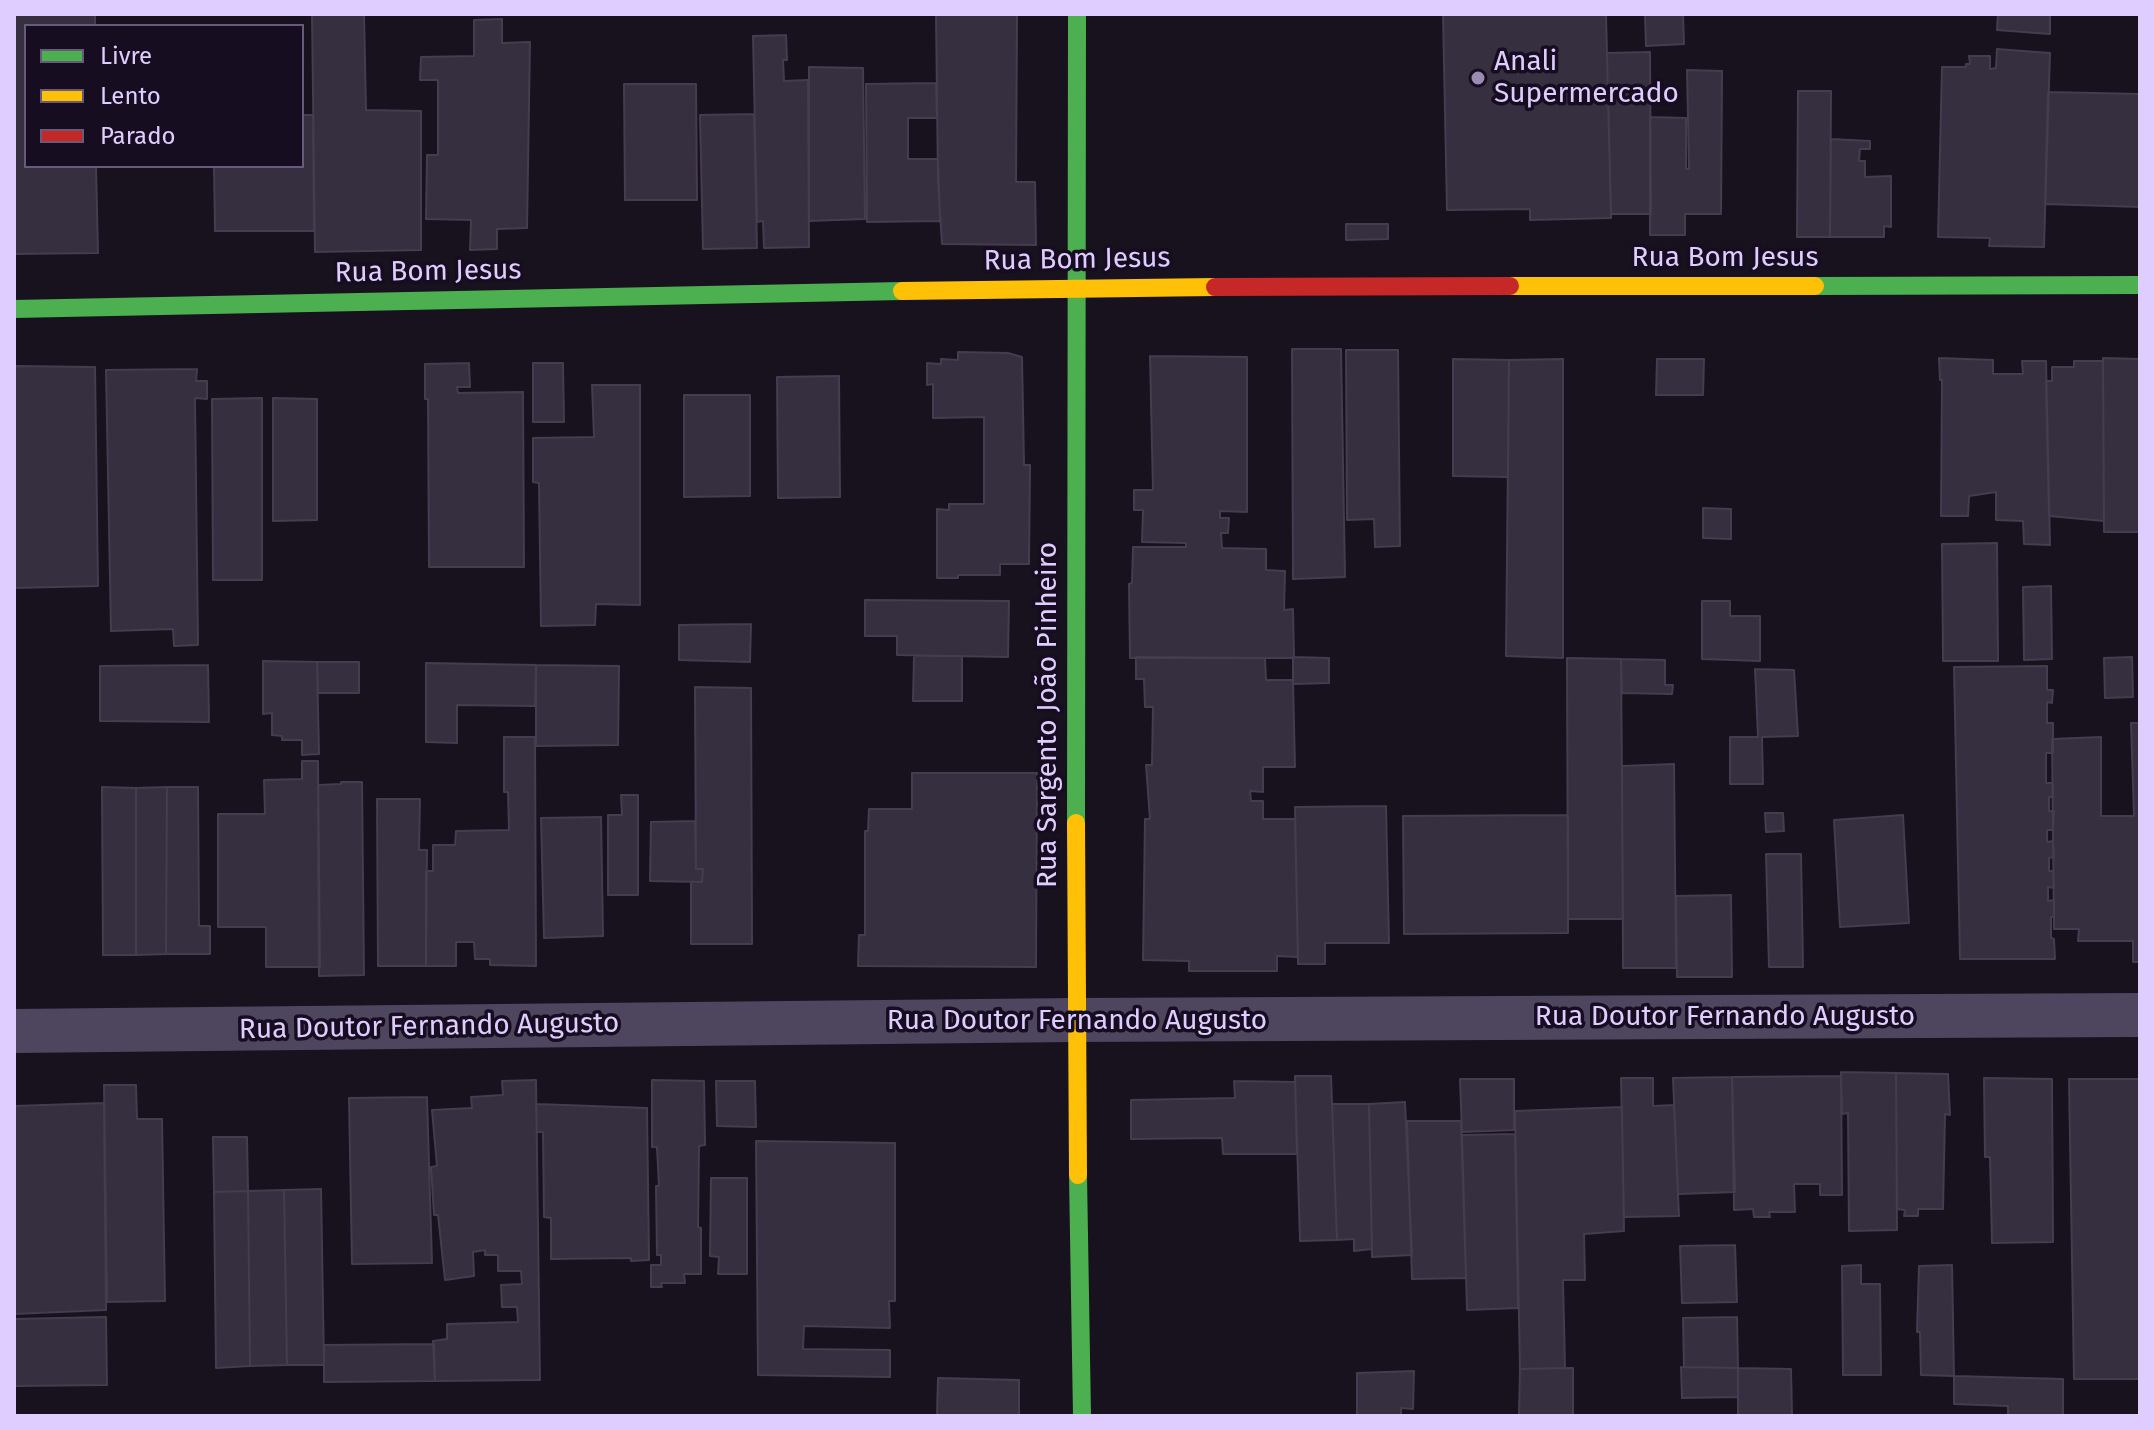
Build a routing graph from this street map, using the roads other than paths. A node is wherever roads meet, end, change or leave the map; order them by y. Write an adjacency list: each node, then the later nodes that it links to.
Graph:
1 (1077, 14): 3 (street, Rua Sargento João Pinheiro)
2 (2140, 285): 3 (street, Rua Bom Jesus)
3 (1077, 287): 4 (street, Rua Bom Jesus); 6 (street, Rua Sargento João Pinheiro)
4 (14, 309)
5 (2140, 1015): 6 (street, Rua Doutor Fernando Augusto)
6 (1076, 1020): 7 (street, Rua Doutor Fernando Augusto); 8 (street, Rua Sargento João Pinheiro)
7 (14, 1031)
8 (1082, 1416)

